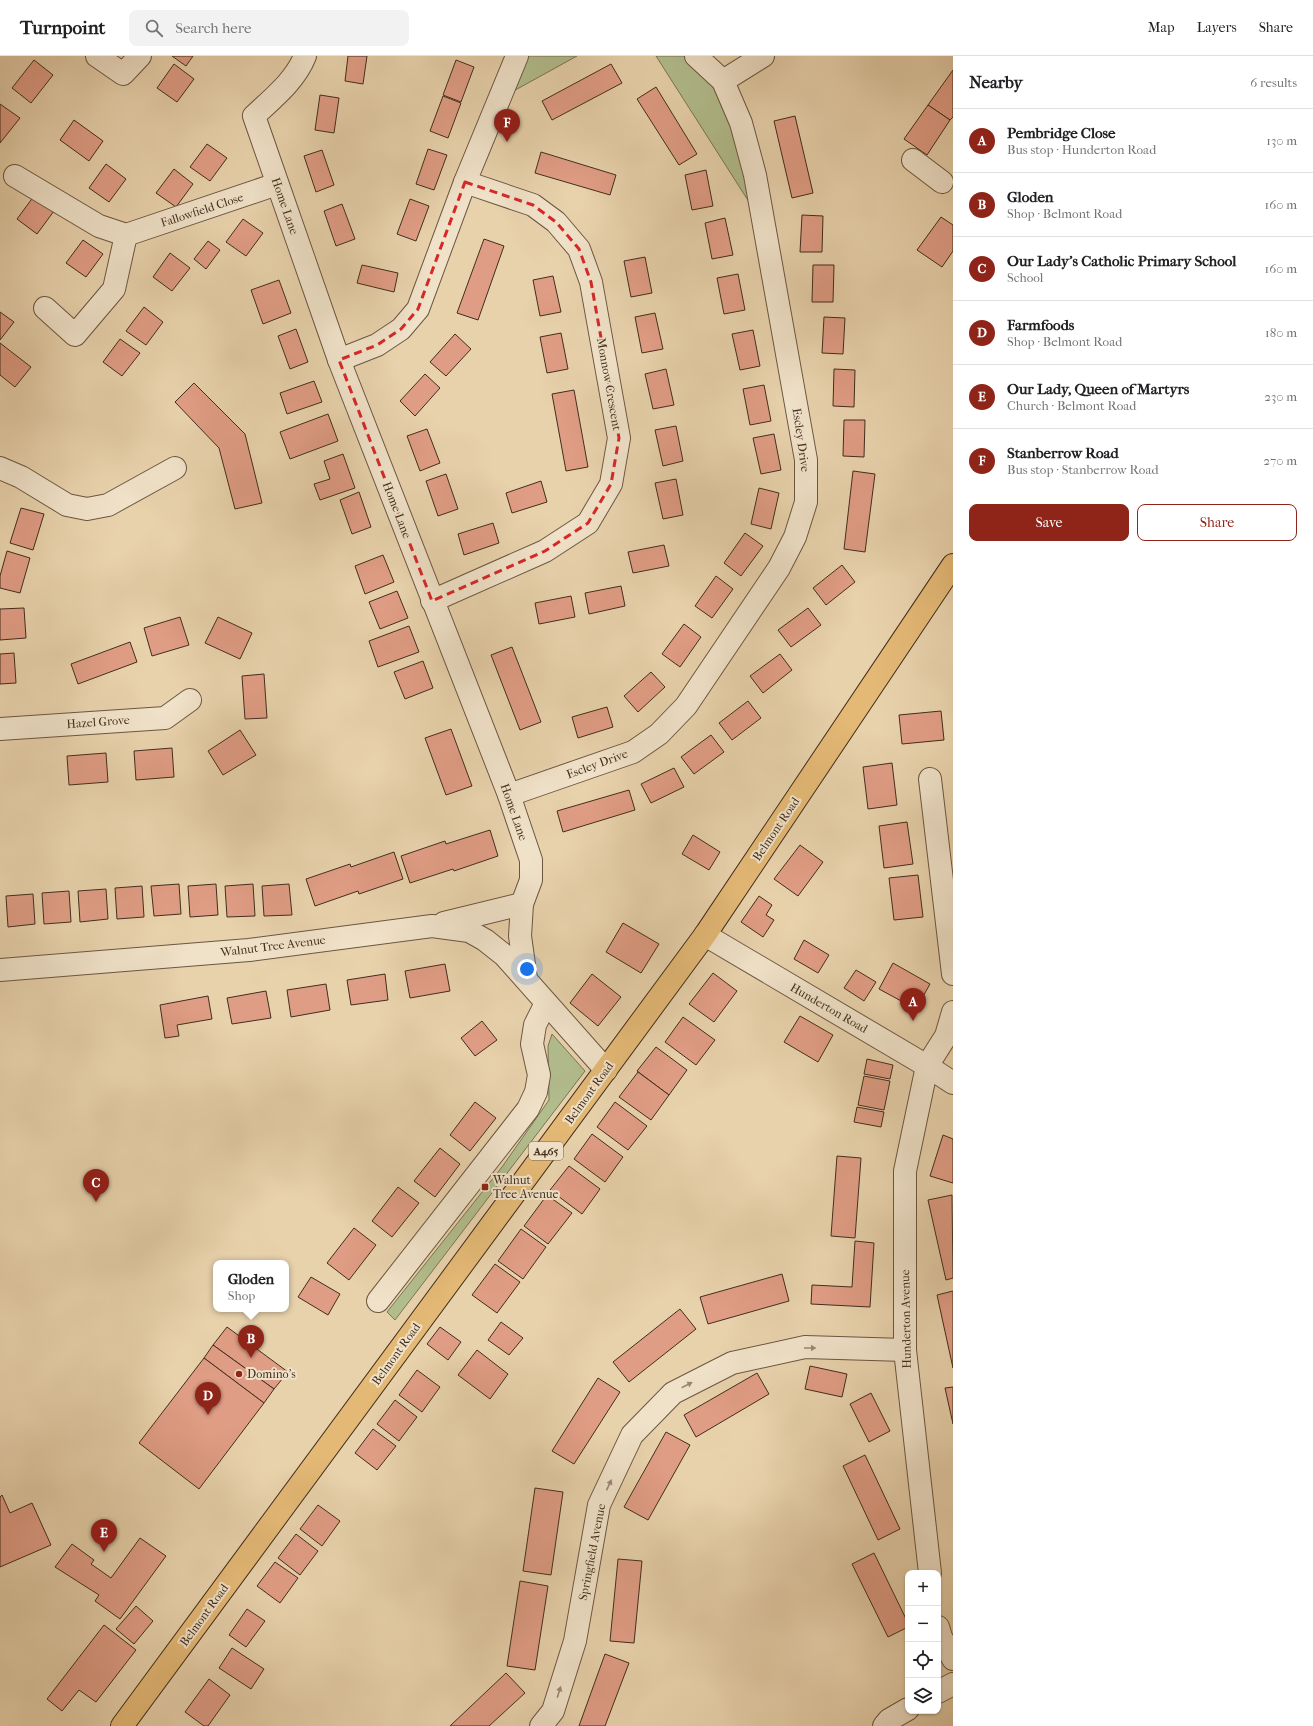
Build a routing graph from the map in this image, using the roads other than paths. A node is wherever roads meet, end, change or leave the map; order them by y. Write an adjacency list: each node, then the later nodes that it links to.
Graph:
1 (97, 56): 2 (street)
2 (140, 56)
3 (305, 56): 12 (street, Home Lane)
4 (517, 56): 10 (street)
5 (696, 56): 7 (street, Escley Drive)
6 (763, 56): 7 (street)
7 (723, 81): 23 (street, Escley Drive)
8 (913, 160): 11 (street)
9 (15, 176): 13 (street)
10 (465, 182): 15 (street); 19 (street, Monnow Crescent)
11 (942, 182)
12 (277, 184): 13 (street, Fallowfield Close); 15 (street, Home Lane)
13 (126, 235): 14 (street)
14 (45, 308)
15 (339, 360): 19 (street, Home Lane)
16 (0, 468): 17 (street)
17 (175, 468)
18 (953, 565): 26 (highway, Belmont Road / A465)
19 (432, 601): 23 (street, Home Lane)
20 (190, 700): 21 (street, Hazel Grove)
21 (0, 729)
22 (930, 779): 28 (street)
23 (509, 795): 24 (street, Home Lane)
24 (522, 904): 25 (street); 29 (street, Home Lane)
25 (432, 926): 27 (street, Walnut Tree Avenue); 29 (street, Walnut Tree Avenue)
26 (705, 935): 32 (street, Hunderton Road); 33 (highway, Belmont Road / A465)
27 (0, 970)
28 (953, 974)
29 (526, 979): 30 (street, Walnut Tree Avenue)
30 (546, 1003): 33 (street, Walnut Tree Avenue); 35 (street)
31 (953, 1012): 32 (street)
32 (926, 1066): 34 (street, Hunderton Road); 36 (street, Hunderton Avenue)
33 (606, 1070): 43 (highway, Belmont Road / A465)
34 (953, 1083)
35 (378, 1301)
36 (905, 1350): 37 (street, Hunderton Avenue); 44 (street, Springfield Avenue, one-way to 36)
37 (930, 1570)
38 (941, 1634): 39 (street)
39 (953, 1659)
40 (953, 1684): 41 (street)
41 (941, 1690)
42 (905, 1711): 45 (street)
43 (122, 1726)
44 (541, 1726)
45 (884, 1726)

